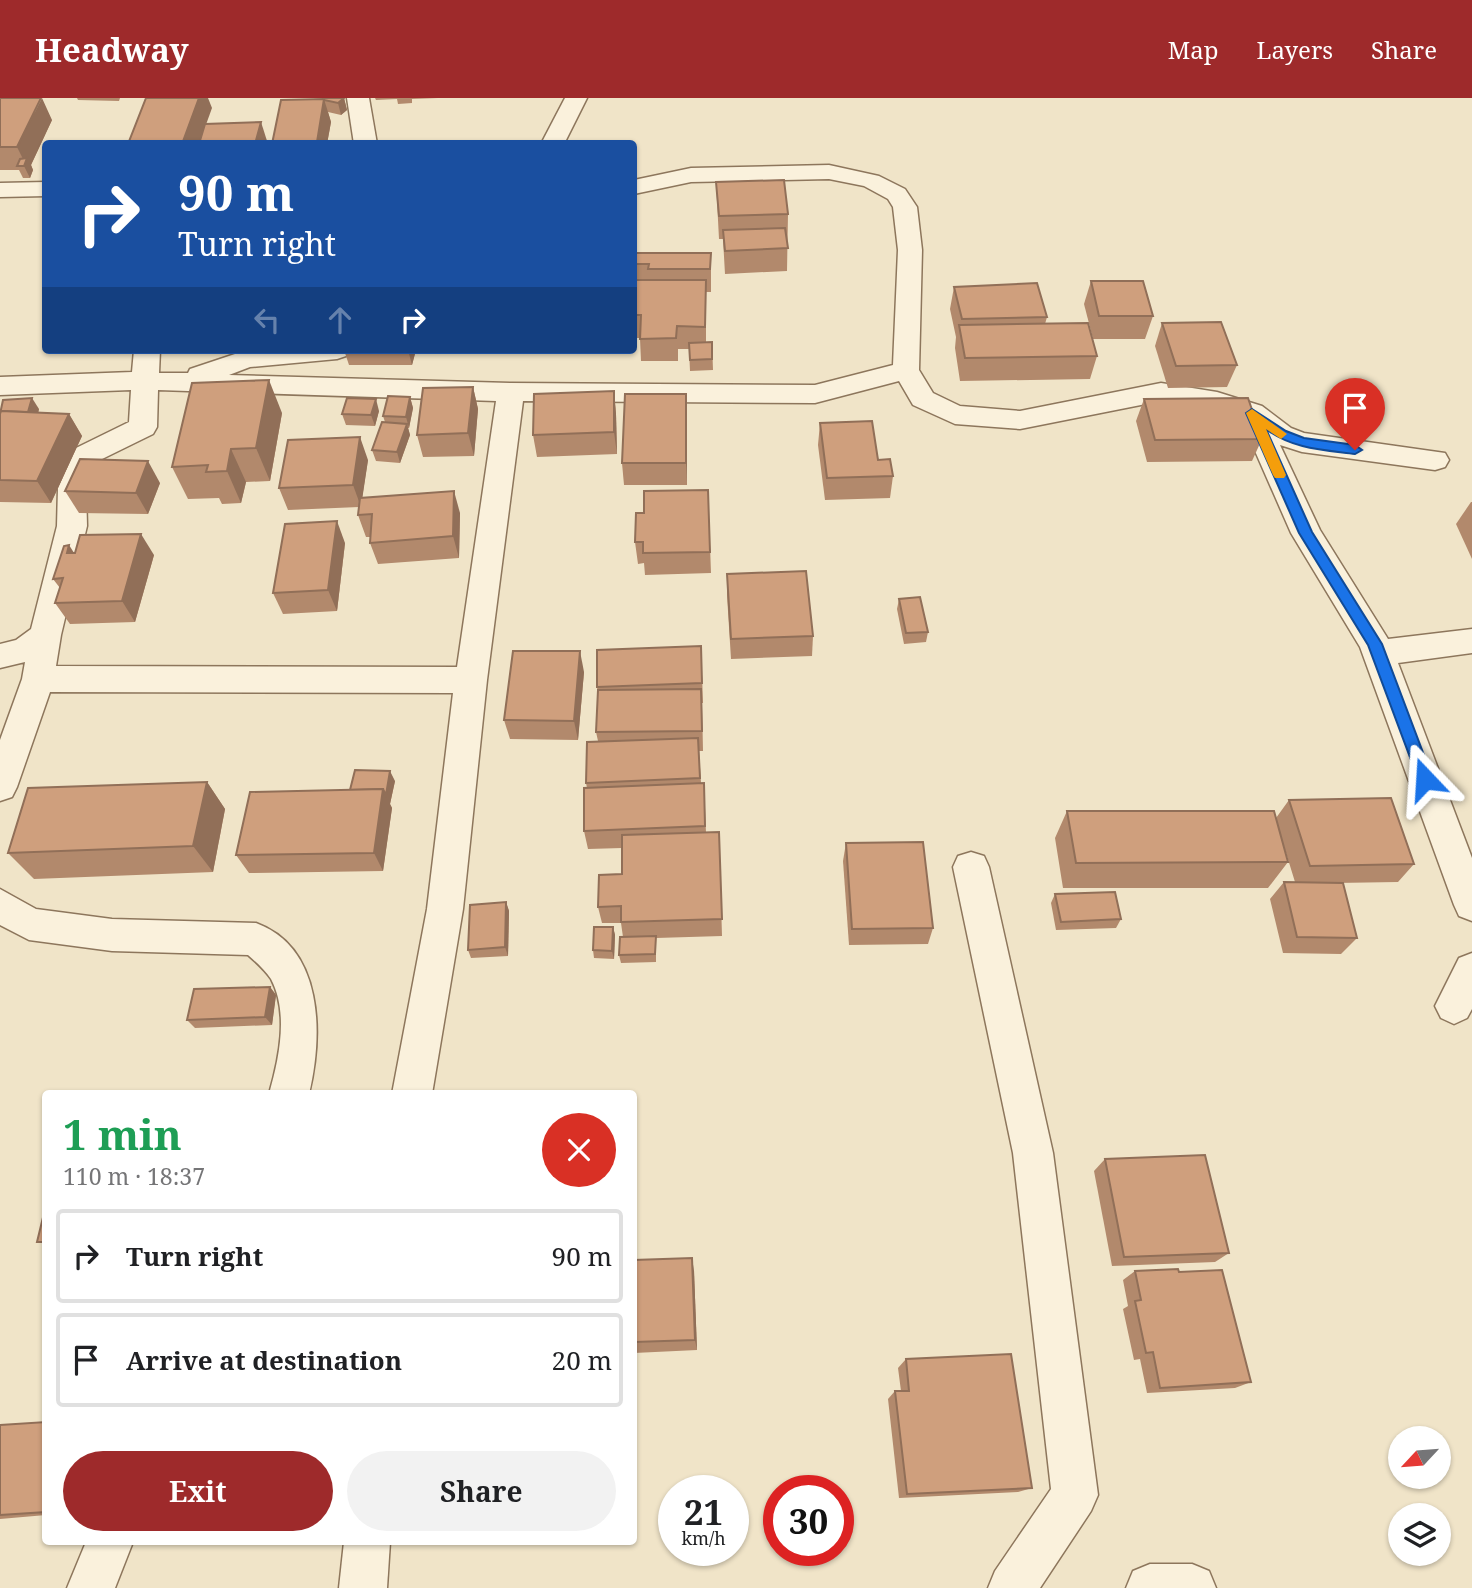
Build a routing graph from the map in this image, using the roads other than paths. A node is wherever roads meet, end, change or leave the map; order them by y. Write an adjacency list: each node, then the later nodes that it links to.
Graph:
1 (358, 98): 3 (street)
2 (576, 98): 4 (street)
3 (365, 140)
4 (554, 140)
5 (637, 186): 10 (street)
6 (42, 189): 7 (street)
7 (0, 190)
8 (147, 354): 11 (street)
9 (297, 354): 11 (street)
10 (906, 370): 13 (street); 14 (street)
11 (144, 381): 12 (street); 13 (street); 16 (street)
12 (0, 386)
13 (511, 392): 21 (street)
14 (1252, 413): 15 (street); 18 (street)
15 (1434, 460)
16 (46, 635): 19 (street); 20 (street)
17 (1472, 641): 18 (street)
18 (1378, 653): 25 (street)
19 (0, 656)
20 (38, 679): 21 (street); 22 (street)
21 (471, 680): 29 (street)
22 (0, 786)
23 (971, 867): 34 (street)
24 (0, 905): 28 (street)
25 (1472, 905)
26 (1472, 970): 27 (street)
27 (1454, 1006)
28 (290, 1090)
29 (413, 1090)
30 (109, 1545): 32 (street)
31 (367, 1545): 33 (street)
32 (91, 1588)
33 (362, 1588)
34 (1012, 1588)
35 (1150, 1588): 36 (street)
36 (1192, 1588)

